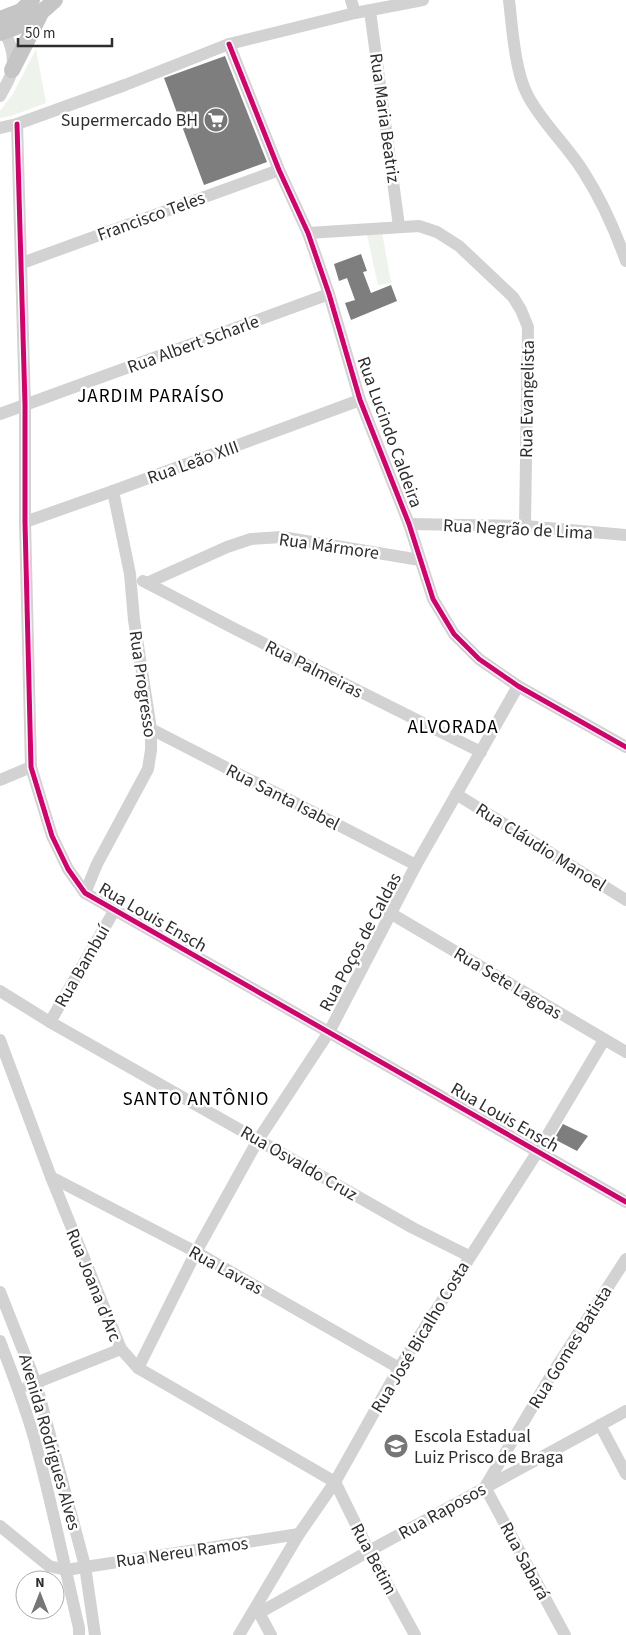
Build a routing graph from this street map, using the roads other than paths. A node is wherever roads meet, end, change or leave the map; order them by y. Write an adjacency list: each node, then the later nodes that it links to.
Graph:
1 (32, 0): 9 (main road)
2 (55, 0): 8 (main road)
3 (350, 0): 7 (street)
4 (423, 0): 6 (street)
5 (509, 0): 18 (street)
6 (370, 10): 7 (street); 16 (street, Rua Maria Beatriz)
7 (355, 13): 10 (street)
8 (40, 15): 9 (main road); 11 (main road)
9 (1, 28): 11 (street)
10 (230, 44): 13 (street); 15 (street, Rua Lucindo Caldeira)
11 (12, 70): 12 (street)
12 (0, 96)
13 (17, 124): 14 (street); 19 (street, Rua Louis Ensch)
14 (0, 128)
15 (279, 170): 17 (street, Rua Lucindo Caldeira); 19 (street, Francisco Teles)
16 (399, 226): 17 (street, Rua Evangelista); 27 (street, Rua Evangelista)
17 (308, 233): 20 (street, Rua Lucindo Caldeira)
18 (626, 261)
19 (22, 263): 22 (street, Rua Louis Ensch)
20 (329, 294): 21 (street, Rua Lucindo Caldeira); 22 (street, Rua Albert Scharle)
21 (360, 400): 24 (street, Rua Leão XIII); 26 (street, Rua Lucindo Caldeira)
22 (25, 405): 23 (street, Rua Albert Scharle); 25 (street, Rua Louis Ensch)
23 (0, 414)
24 (113, 491): 25 (street, Rua Leão XIII); 30 (street, Rua Progresso)
25 (26, 522): 36 (street, Rua Louis Ensch)
26 (409, 524): 27 (street, Rua Negrão de Lima); 29 (street, Rua Lucindo Caldeira)
27 (525, 526): 28 (street, Rua Negrão de Lima)
28 (626, 535)
29 (420, 560): 31 (street, Rua Mármore); 32 (street, Rua Lucindo Caldeira)
30 (130, 574): 31 (street); 33 (street, Rua Progresso)
31 (147, 583): 35 (street, Rua Palmeiras)
32 (518, 686): 34 (street, Rua Lucindo Caldeira); 35 (street, Rua Poços de Caldas)
33 (151, 729): 39 (street, Rua Santa Isabel); 40 (street, Rua Progresso)
34 (626, 747)
35 (482, 752): 38 (street, Rua Poços de Caldas)
36 (31, 767): 37 (street); 40 (street, Rua Louis Ensch)
37 (0, 780)
38 (456, 794): 39 (street, Rua Poços de Caldas); 41 (street, Rua Cláudio Manoel)
39 (416, 865): 43 (street, Rua Poços de Caldas)
40 (85, 893): 42 (street, Rua Louis Ensch)
41 (626, 900)
42 (114, 911): 45 (street, Rua Bambuí); 46 (street, Rua Louis Ensch)
43 (390, 913): 46 (street, Rua Poços de Caldas); 48 (street, Rua Sete Lagoas)
44 (0, 991): 45 (street, Rua Osvaldo Cruz)
45 (50, 1022): 50 (street, Rua Osvaldo Cruz)
46 (328, 1032): 50 (street, Rua Poços de Caldas); 51 (street, Rua Louis Ensch)
47 (0, 1040): 52 (street, Rua Joana d'Arc)
48 (604, 1040): 49 (street, Rua Sete Lagoas); 51 (street, Rua José Bicalho Costa)
49 (626, 1052)
50 (258, 1140): 54 (street, Rua Poços de Caldas); 55 (street, Rua Osvaldo Cruz)
51 (538, 1151): 53 (street, Rua Louis Ensch); 55 (street, Rua José Bicalho Costa)
52 (51, 1177): 54 (street, Rua Lavras); 59 (street, Rua Joana d'Arc)
53 (626, 1202)
54 (196, 1252): 60 (street, Rua Poços de Caldas); 61 (street, Rua Lavras)
55 (469, 1256): 61 (street, Rua José Bicalho Costa)
56 (626, 1259): 68 (street, Rua Gomes Batista)
57 (0, 1292): 62 (street, Avenida Rodrigues Alves)
58 (0, 1340): 63 (street, Avenida Rodrigues Alves)
59 (121, 1349): 60 (street, Rua Joana d'Arc); 62 (street)
60 (138, 1368): 67 (street, Rua Joana d'Arc)
61 (399, 1368): 67 (street, Rua José Bicalho Costa)
62 (36, 1383): 63 (street); 72 (street, Avenida Rodrigues Alves)
63 (19, 1390): 73 (street, Avenida Rodrigues Alves)
64 (626, 1410): 65 (street, Rua Raposos)
65 (600, 1425): 66 (street); 68 (street, Rua Raposos)
66 (626, 1474)
67 (335, 1482): 70 (street, Rua José Bicalho Costa); 71 (street, Rua Betim)
68 (485, 1488): 71 (street, Rua Raposos); 80 (street, Rua Sabará)
69 (0, 1526): 73 (street)
70 (299, 1534): 72 (street, Rua Nereu Ramos); 74 (street, Rua José Bicalho Costa)
71 (369, 1551): 74 (street, Rua Raposos); 79 (street, Rua Betim)
72 (85, 1566): 73 (street, Rua Nereu Ramos); 75 (street, Avenida Rodrigues Alves)
73 (66, 1570): 76 (street, Avenida Rodrigues Alves)
74 (258, 1610): 77 (street, Rua José Bicalho Costa); 78 (street)
75 (95, 1631): 76 (street)
76 (79, 1632)
77 (239, 1635)
78 (271, 1635)
79 (416, 1635)
80 (565, 1635)

